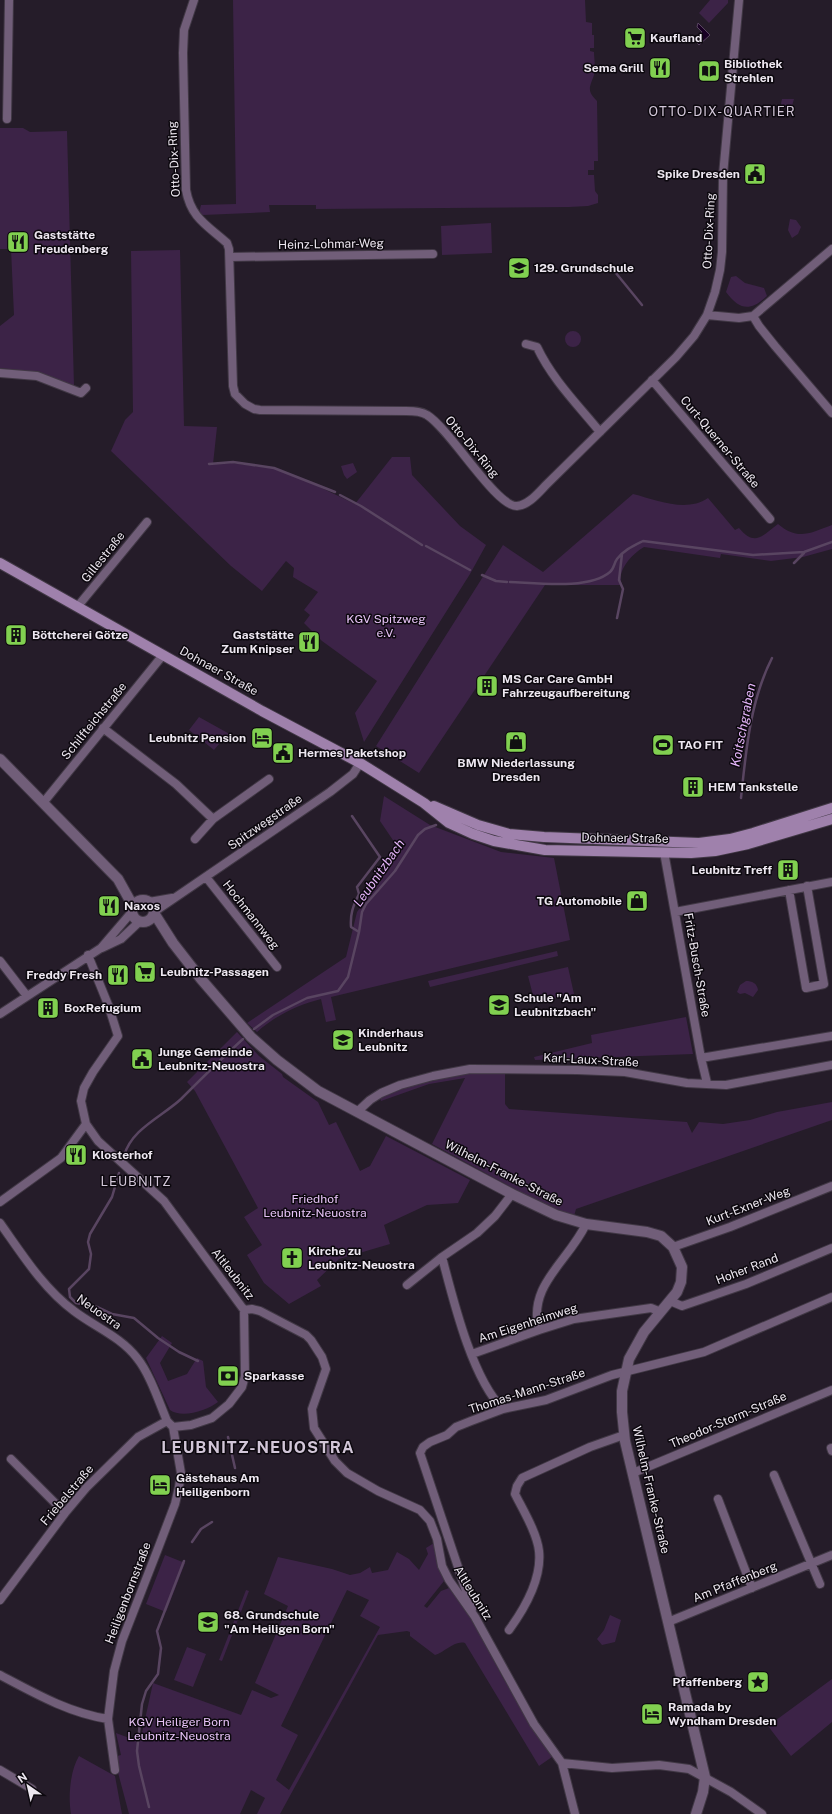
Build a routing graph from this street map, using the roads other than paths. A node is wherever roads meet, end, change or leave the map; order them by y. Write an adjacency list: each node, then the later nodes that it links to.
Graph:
1 (9, 0): 4 (street)
2 (194, 0): 8 (street, Otto-Dix-Ring)
3 (739, 0): 9 (street, Otto-Dix-Ring)
4 (4, 25): 5 (street)
5 (7, 118)
6 (832, 249): 10 (street)
7 (433, 254): 8 (street, Heinz-Lohmar-Weg)
8 (230, 257): 16 (street, Otto-Dix-Ring)
9 (707, 315): 10 (street); 13 (street, Otto-Dix-Ring)
10 (753, 316): 15 (street)
11 (526, 344): 16 (street)
12 (0, 373): 14 (street)
13 (652, 380): 16 (street, Otto-Dix-Ring); 17 (street, Curt-Querner-Straße)
14 (86, 388)
15 (832, 413)
16 (600, 432)
17 (770, 519)
18 (147, 522): 20 (street, Gillestraße)
19 (0, 563): 20 (main road, Dohnaer Straße)
20 (78, 606): 21 (main road, Dohnaer Straße)
21 (163, 655): 22 (street, Schilfteichstraße); 24 (main road, Dohnaer Straße)
22 (103, 728): 26 (street, Schilfteichstraße); 29 (street)
23 (0, 759): 26 (street)
24 (360, 763): 27 (main road, Dohnaer Straße); 33 (street, Spitzwegstraße)
25 (269, 779): 29 (street)
26 (43, 803): 34 (street)
27 (424, 803): 28 (main road, Dohnaer Straße); 32 (main road, Dohnaer Straße)
28 (832, 808)
29 (213, 819): 31 (street)
30 (832, 819): 32 (main road, Dohnaer Straße)
31 (194, 839)
32 (664, 852): 41 (street, Fritz-Busch-Straße)
33 (206, 877): 38 (street, Spitzwegstraße); 48 (street, Hochmannweg)
34 (118, 879): 39 (street); 40 (street)
35 (832, 882): 36 (street)
36 (807, 886): 37 (street); 37 (street)
37 (788, 890): 41 (street)
38 (179, 896): 39 (street, Spitzwegstraße); 42 (street, Spitzwegstraße)
39 (146, 901): 40 (street); 42 (street)
40 (132, 910): 43 (street); 45 (street)
41 (675, 912): 52 (street, Fritz-Busch-Straße)
42 (154, 913): 43 (street); 44 (street, Wilhelm-Franke-Straße)
43 (142, 922): 44 (street, Wilhelm-Franke-Straße); 45 (street)
44 (173, 943): 55 (street, Wilhelm-Franke-Straße)
45 (101, 948): 46 (street)
46 (88, 955): 49 (street); 56 (street, Altleubnitz)
47 (0, 961): 49 (street)
48 (278, 967)
49 (27, 996): 50 (street)
50 (0, 1014)
51 (832, 1036): 52 (street)
52 (701, 1058): 54 (street, Fritz-Busch-Straße)
53 (832, 1064): 54 (street, Karl-Laux-Straße)
54 (707, 1083): 55 (street, Karl-Laux-Straße)
55 (357, 1112): 58 (street, Wilhelm-Franke-Straße)
56 (86, 1124): 59 (street); 68 (street, Altleubnitz)
57 (832, 1186): 62 (street, Kurt-Exner-Weg)
58 (512, 1194): 61 (street, Wilhelm-Franke-Straße); 64 (street)
59 (0, 1202)
60 (0, 1223): 75 (street, Neuostra)
61 (586, 1224): 62 (street, Wilhelm-Franke-Straße); 70 (street)
62 (673, 1247): 67 (street, Wilhelm-Franke-Straße)
63 (832, 1248): 67 (street, Hoher Rand)
64 (442, 1257): 65 (street); 71 (street)
65 (407, 1285)
66 (832, 1296): 72 (street, Thomas-Mann-Straße)
67 (670, 1301): 69 (street, Wilhelm-Franke-Straße)
68 (244, 1310): 75 (street); 87 (street, Altleubnitz)
69 (661, 1312): 70 (street, Am Eigenheimweg); 72 (street, Wilhelm-Franke-Straße)
70 (539, 1330): 71 (street, Am Eigenheimweg)
71 (472, 1354): 74 (street)
72 (625, 1373): 74 (street, Thomas-Mann-Straße); 76 (street, Wilhelm-Franke-Straße)
73 (832, 1390): 78 (street, Theodor-Storm-Straße)
74 (503, 1409): 87 (street, Thomas-Mann-Straße)
75 (170, 1424): 81 (street, Friebelstraße); 91 (street, Heiligenbornstraße)
76 (624, 1435): 78 (street, Wilhelm-Franke-Straße); 89 (street)
77 (11, 1459): 81 (street)
78 (633, 1473): 88 (street, Wilhelm-Franke-Straße)
79 (774, 1475): 83 (street)
80 (718, 1499): 85 (street)
81 (65, 1513): 86 (street, Friebelstraße)
82 (832, 1555): 83 (street, Am Pfaffenberg)
83 (812, 1564): 84 (street); 85 (street, Am Pfaffenberg)
84 (820, 1584)
85 (752, 1588): 88 (street, Am Pfaffenberg)
86 (0, 1600)
87 (475, 1617): 92 (street, Altleubnitz)
88 (668, 1622): 95 (street, Wilhelm-Franke-Straße)
89 (509, 1630)
90 (0, 1675): 91 (street)
91 (108, 1719): 94 (street, Heiligenbornstraße)
92 (562, 1763): 95 (street); 97 (street)
93 (0, 1770): 96 (street)
94 (115, 1770)
95 (705, 1777): 98 (street); 99 (street)
96 (32, 1789)
97 (575, 1814)
98 (696, 1814)
99 (762, 1814)

